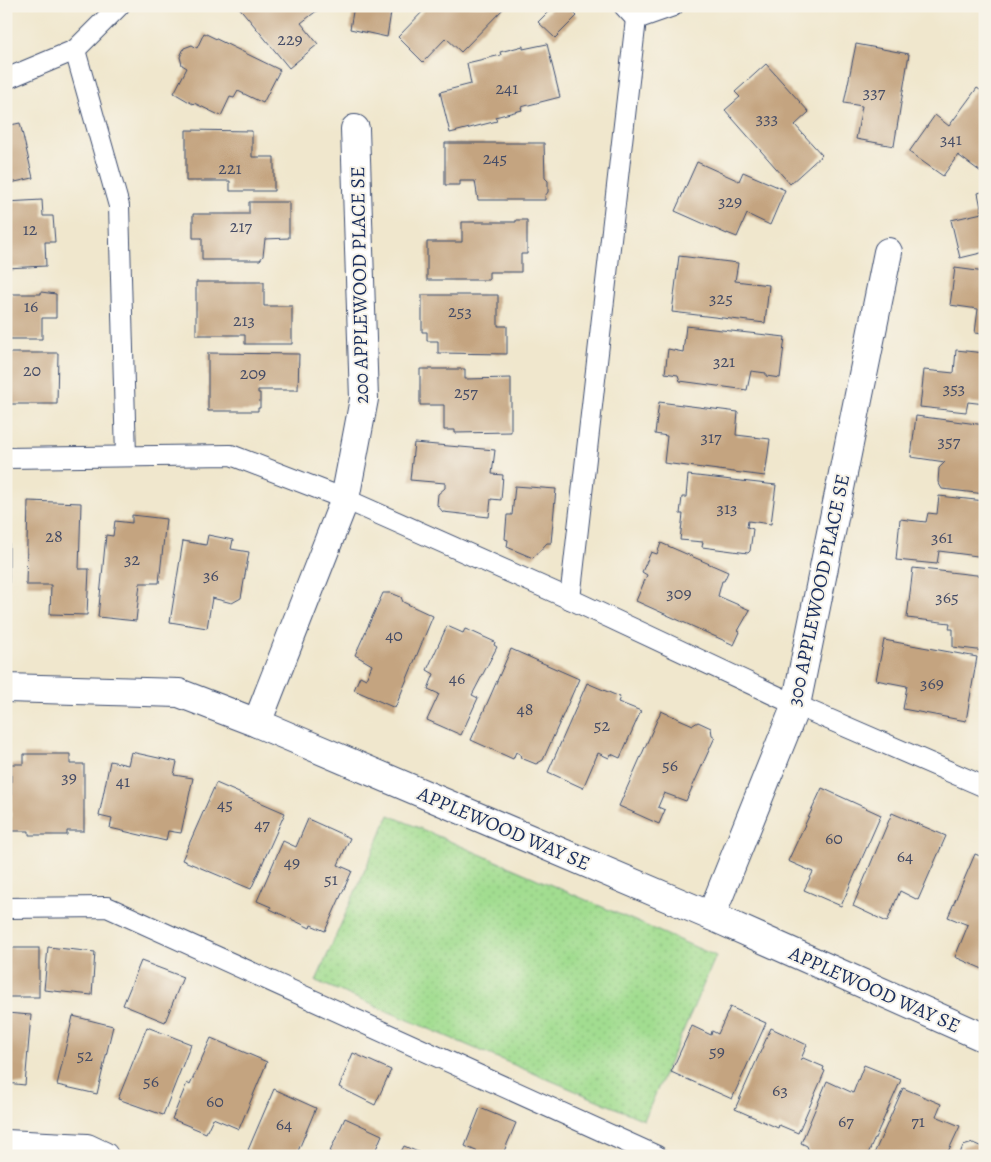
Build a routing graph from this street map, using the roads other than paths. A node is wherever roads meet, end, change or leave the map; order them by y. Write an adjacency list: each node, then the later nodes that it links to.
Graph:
1 (119, 6): 4 (lane)
2 (673, 6): 3 (lane)
3 (630, 12): 11 (lane)
4 (75, 50): 5 (lane); 8 (lane)
5 (6, 79)
6 (355, 129): 10 (street, 200 APPLEWOOD PLACE SE)
7 (888, 252): 13 (street, 300 APPLEWOOD PLACE SE)
8 (126, 456): 9 (lane); 10 (lane)
9 (6, 458)
10 (345, 499): 11 (lane); 14 (street, 200 APPLEWOOD PLACE SE)
11 (570, 599): 13 (lane)
12 (6, 688): 14 (street, APPLEWOOD WAY SE)
13 (796, 704): 15 (lane); 17 (street, 300 APPLEWOOD PLACE SE)
14 (257, 723): 17 (street, APPLEWOOD WAY SE)
15 (985, 787)
16 (6, 908): 21 (lane)
17 (711, 916): 18 (street, APPLEWOOD WAY SE)
18 (985, 1038)
19 (6, 1144): 20 (street)
20 (104, 1156)
21 (657, 1156)

